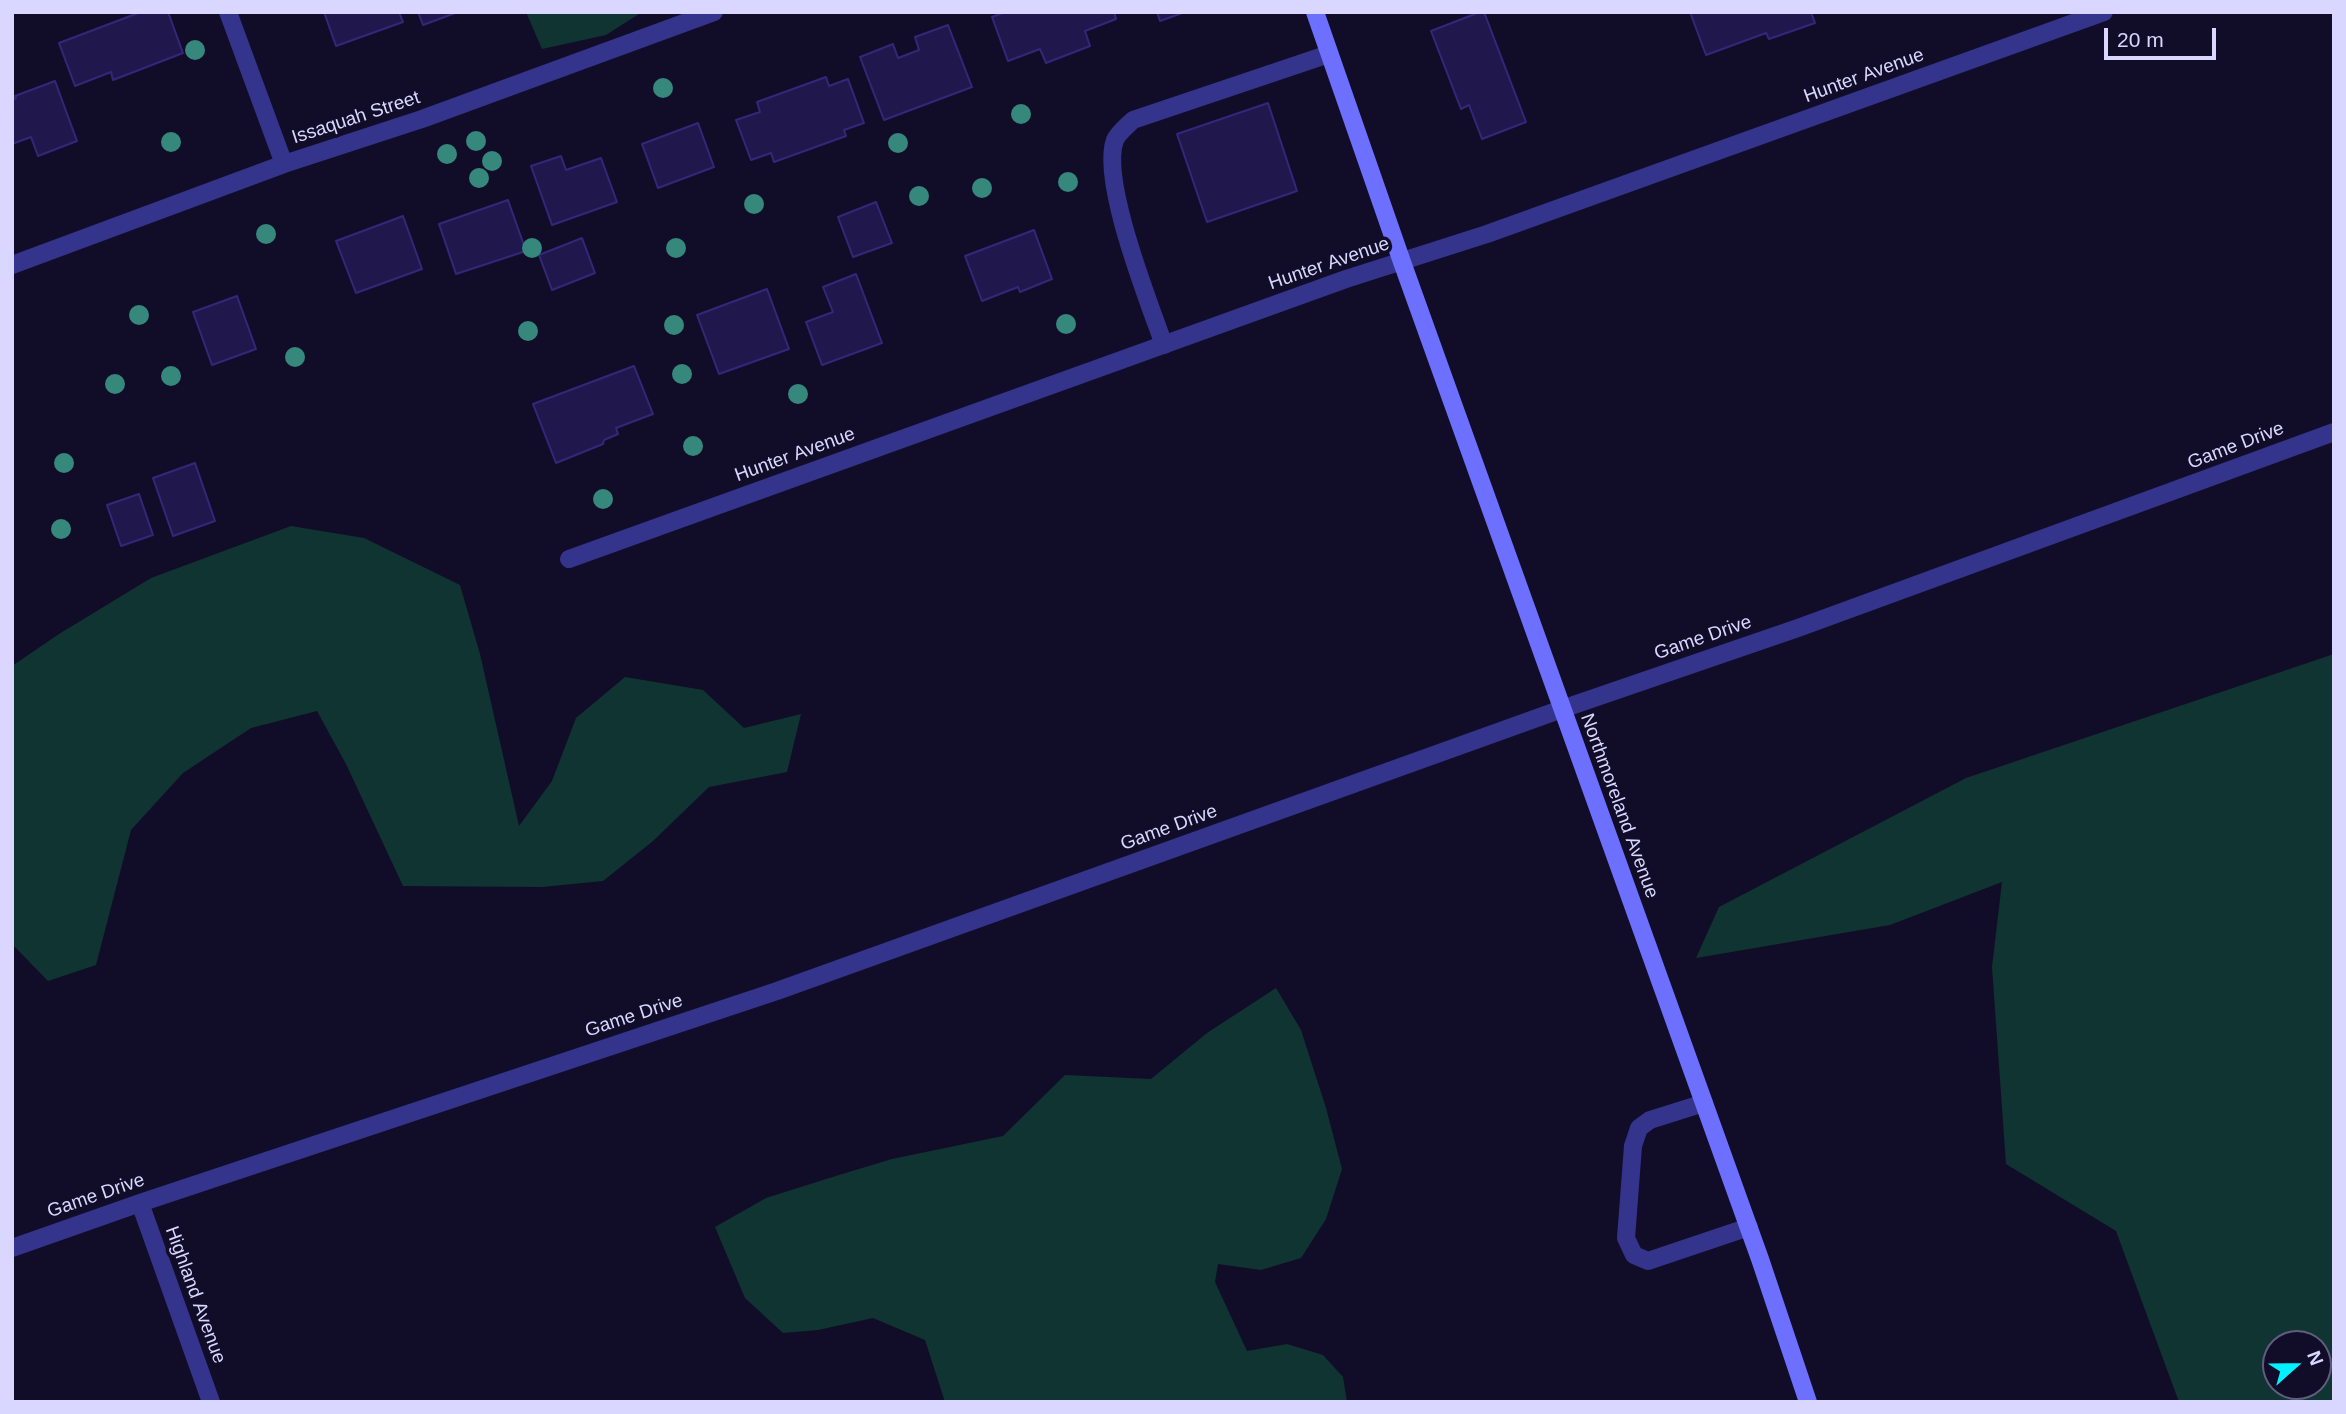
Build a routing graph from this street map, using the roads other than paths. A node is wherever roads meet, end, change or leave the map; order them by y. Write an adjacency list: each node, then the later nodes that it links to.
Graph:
1 (228, 12): 6 (street)
2 (714, 12): 6 (street, Issaquah Street)
3 (1315, 12): 5 (street, Northmoreland Avenue)
4 (2104, 12): 7 (street, Hunter Avenue)
5 (1329, 54): 7 (street, Northmoreland Avenue); 9 (street)
6 (284, 164): 8 (street, Issaquah Street)
7 (1402, 262): 9 (street, Hunter Avenue); 12 (street, Northmoreland Avenue)
8 (12, 265)
9 (1164, 345): 11 (street, Hunter Avenue)
10 (2334, 432): 12 (street, Game Drive)
11 (569, 559)
12 (1562, 709): 13 (street, Northmoreland Avenue); 14 (street, Game Drive)
13 (1704, 1103): 15 (street, Northmoreland Avenue); 15 (street)
14 (140, 1203): 16 (street, Game Drive); 17 (street, Highland Avenue)
15 (1749, 1227): 18 (street, Northmoreland Avenue)
16 (12, 1248)
17 (211, 1402)
18 (1808, 1402)

